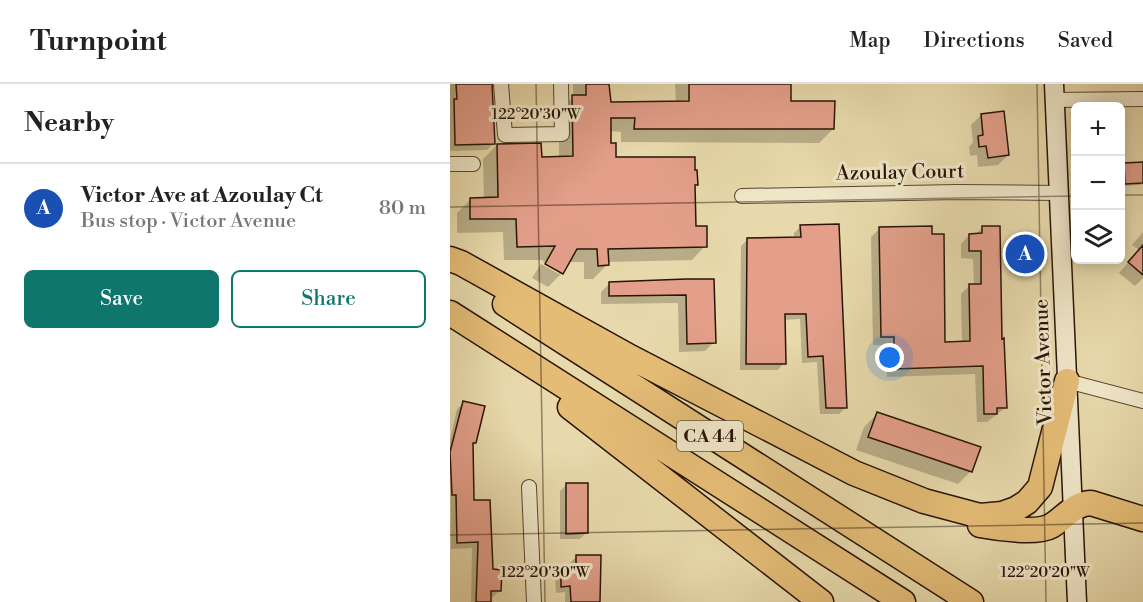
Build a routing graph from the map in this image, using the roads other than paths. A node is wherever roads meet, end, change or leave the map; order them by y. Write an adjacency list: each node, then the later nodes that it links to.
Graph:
1 (501, 84): 2 (street)
2 (561, 84)
3 (1054, 92): 4 (street); 7 (main road, Victor Avenue)
4 (1143, 99)
5 (450, 164): 6 (street)
6 (473, 164)
7 (1059, 193): 8 (street, Azoulay Court); 13 (main road, Victor Avenue)
8 (742, 196)
9 (450, 260): 15 (highway)
10 (450, 269): 22 (highway, CA 44)
11 (450, 313): 12 (highway, CA 44)
12 (516, 355): 20 (highway); 21 (highway, CA 44)
13 (1067, 381): 14 (street); 15 (highway); 17 (main road, Victor Avenue)
14 (1143, 401)
15 (854, 473): 17 (highway)
16 (529, 488): 19 (street)
17 (1072, 508): 18 (highway); 23 (main road, Victor Avenue)
18 (1143, 519)
19 (534, 602)
20 (821, 602)
21 (903, 602)
22 (971, 602)
23 (1077, 602)

